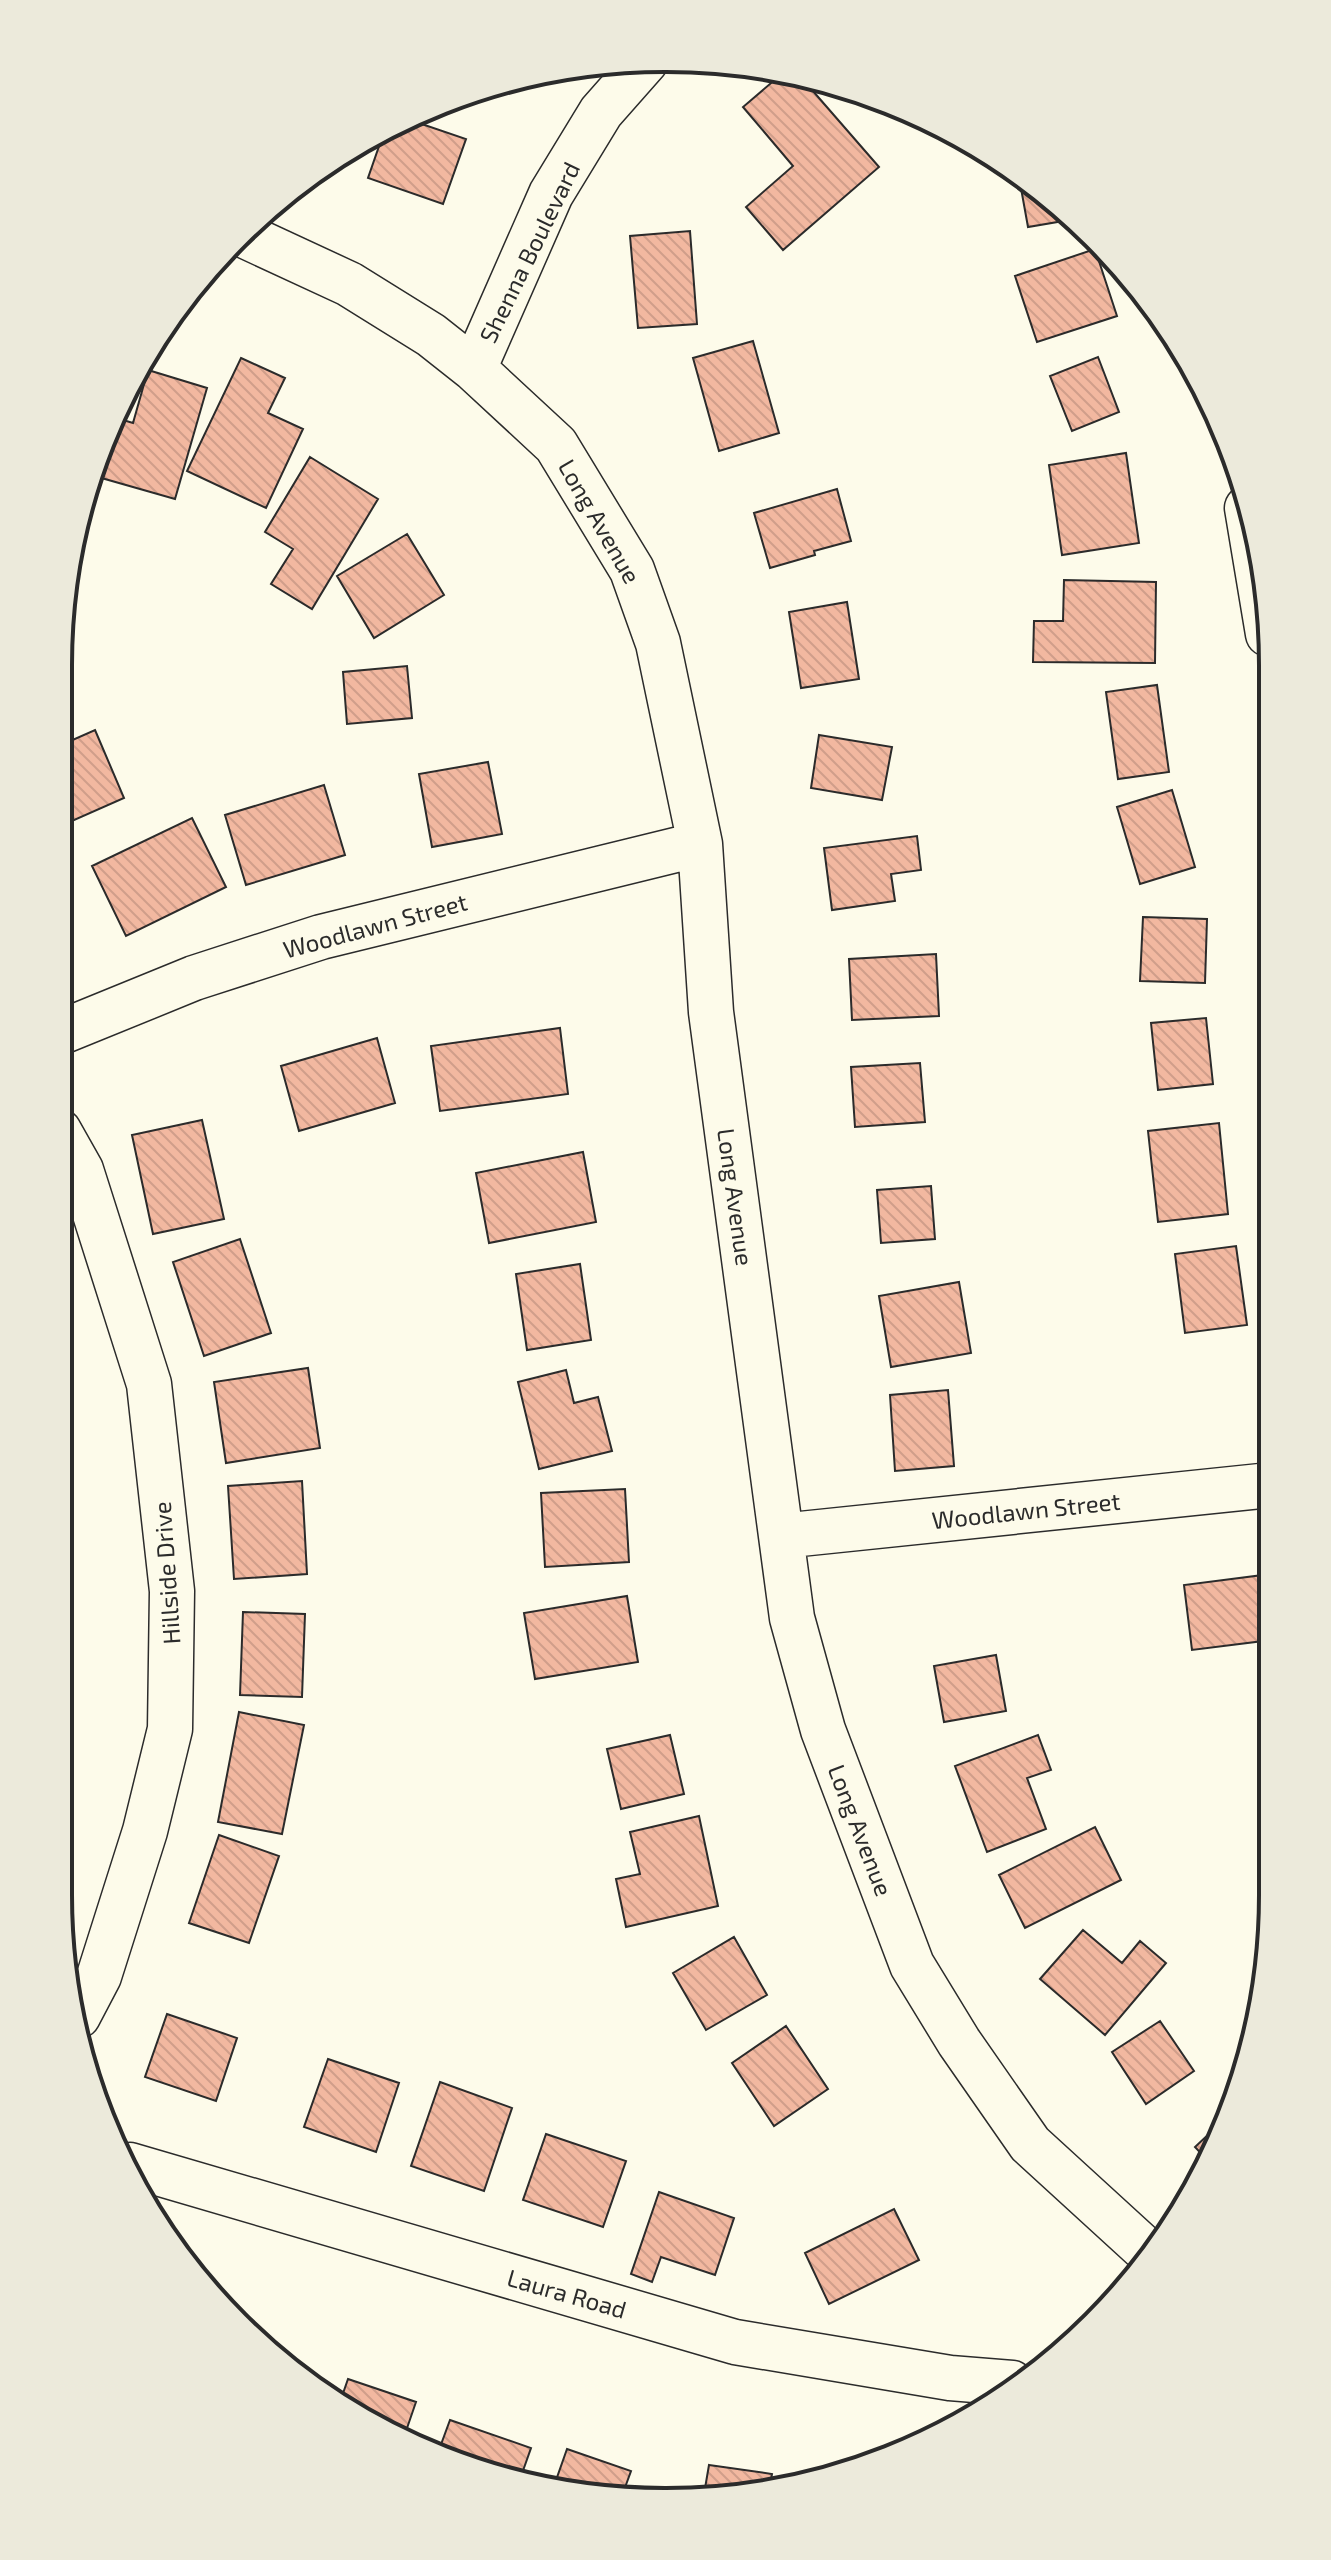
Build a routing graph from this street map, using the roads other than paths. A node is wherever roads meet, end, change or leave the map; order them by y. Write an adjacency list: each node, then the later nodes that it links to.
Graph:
1 (636, 73): 3 (street, Shenna Boulevard)
2 (253, 239): 3 (street, Long Avenue)
3 (474, 369): 4 (street, Long Avenue)
4 (700, 844): 5 (street, Woodlawn Street); 8 (street, Long Avenue)
5 (72, 1028)
6 (72, 1154): 9 (street, Hillside Drive)
7 (1259, 1486): 8 (street, Woodlawn Street)
8 (781, 1536): 11 (street, Long Avenue)
9 (83, 2007)
10 (139, 2168): 12 (street, Laura Road)
11 (1143, 2247)
12 (1003, 2382)

